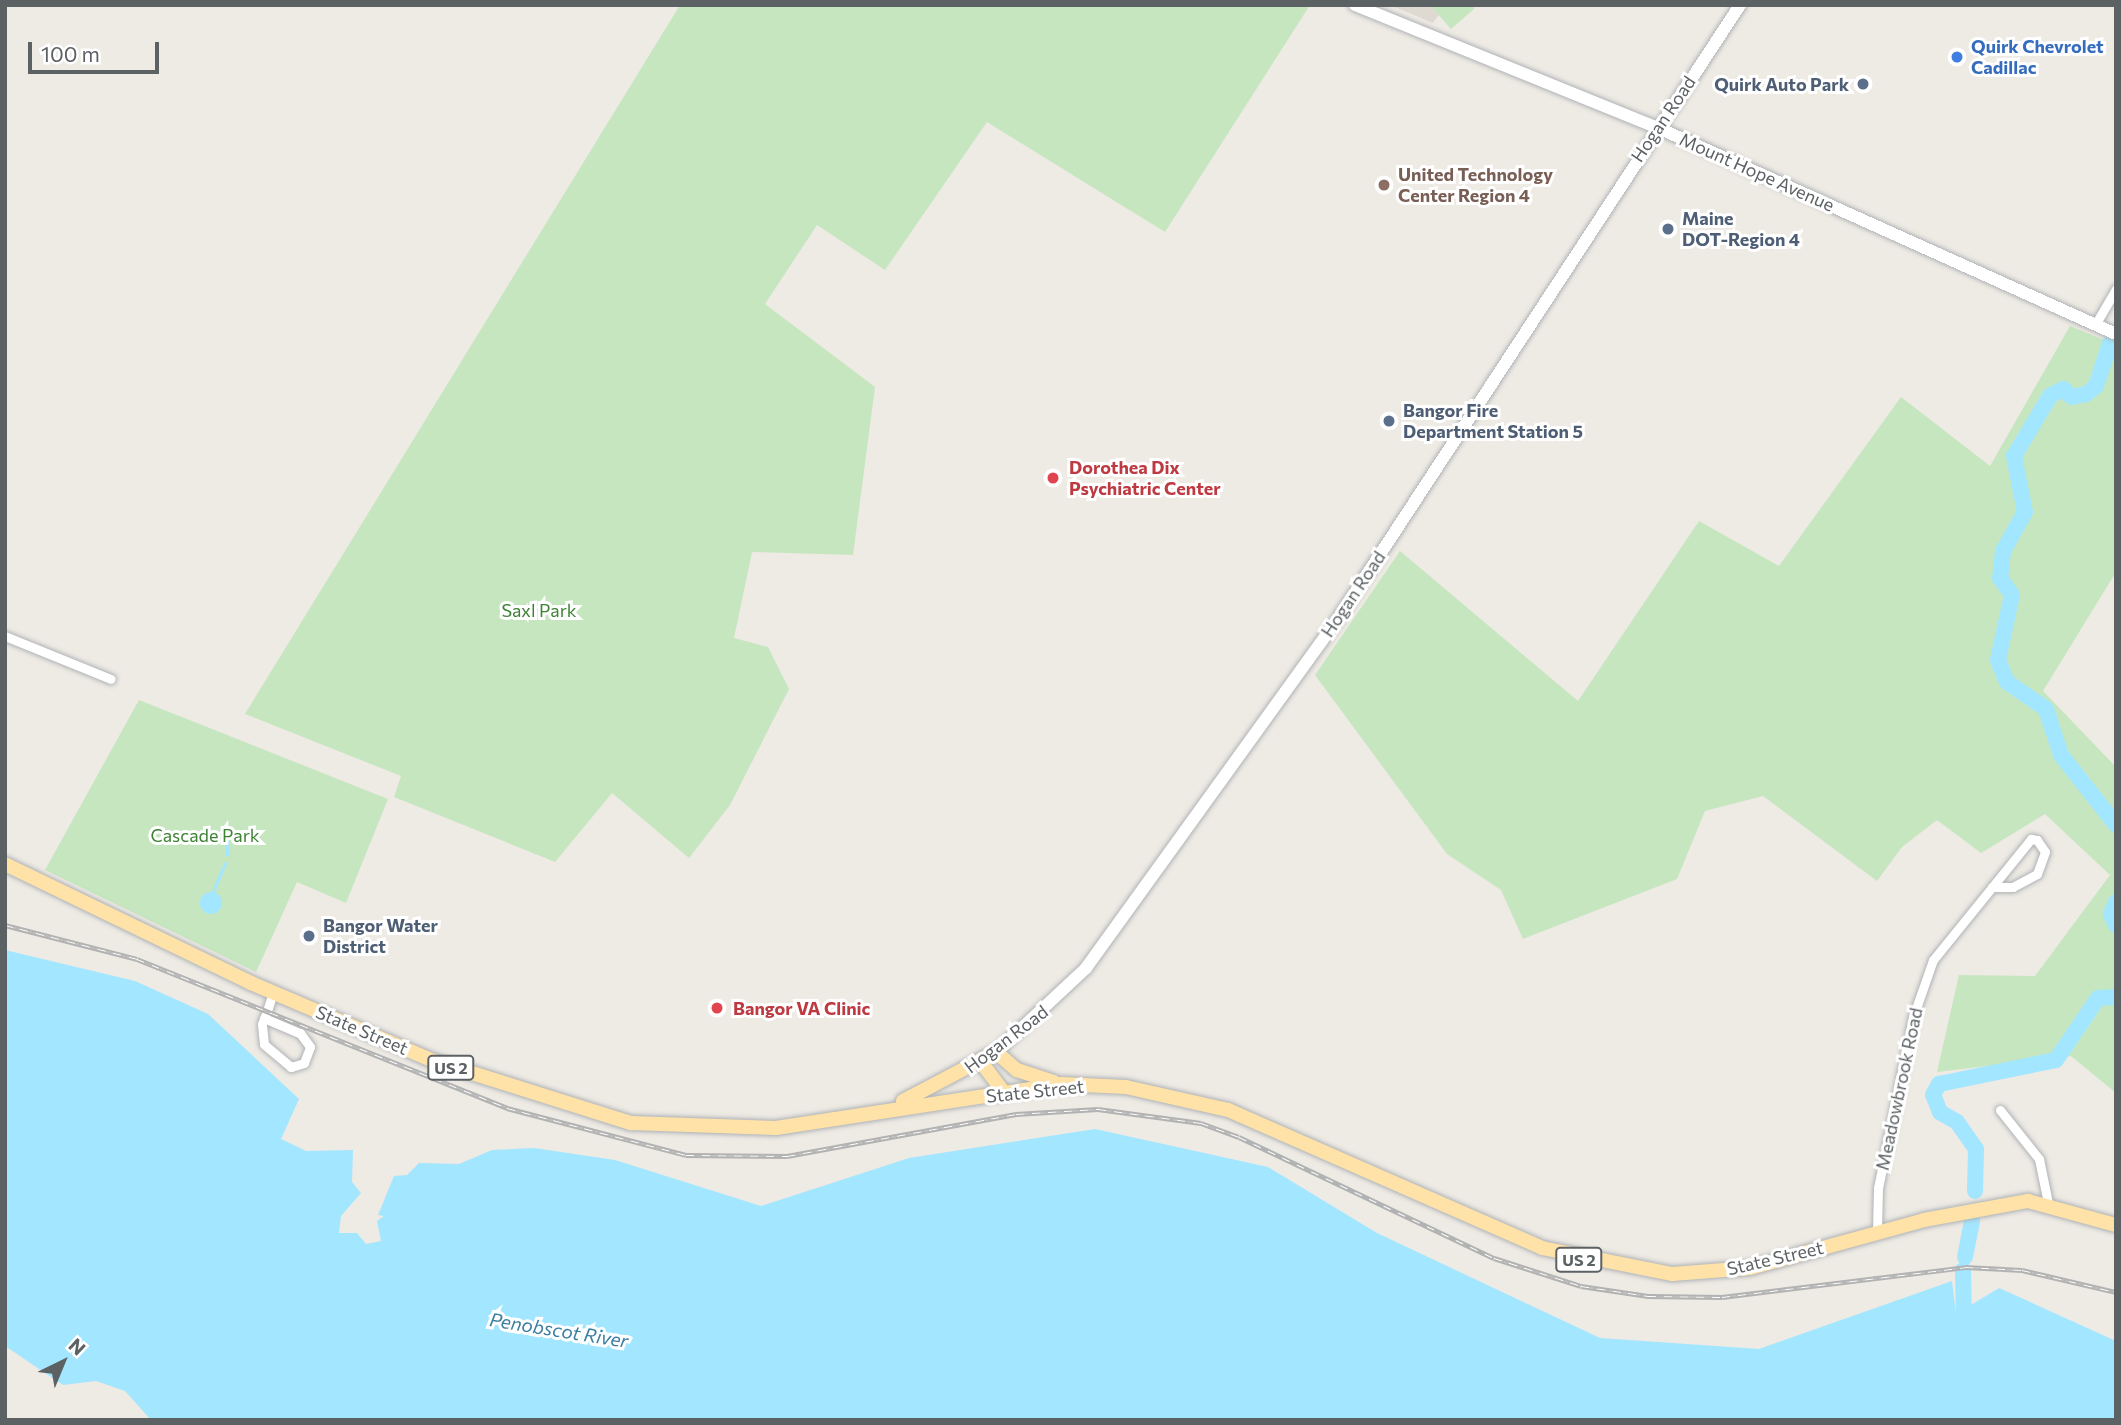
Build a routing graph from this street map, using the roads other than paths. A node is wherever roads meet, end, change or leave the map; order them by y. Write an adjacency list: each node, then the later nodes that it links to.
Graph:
1 (1355, 5): 3 (main road, Mount Hope Avenue)
2 (1740, 5): 3 (main road, Hogan Road)
3 (1656, 127): 5 (main road, Mount Hope Avenue); 13 (main road, Hogan Road)
4 (2116, 289): 5 (street)
5 (2095, 325): 6 (main road, Mount Hope Avenue)
6 (2116, 334)
7 (5, 636): 8 (street)
8 (111, 679)
9 (5, 864): 11 (main road, State Street / US 2)
10 (1992, 887): 10 (street, Meadowbrook Road); 21 (street, Meadowbrook Road)
11 (273, 992): 12 (street); 17 (main road, State Street / US 2)
12 (264, 1018): 12 (street)
13 (996, 1052): 14 (main road, Hogan Road); 15 (main road)
14 (981, 1062): 16 (main road); 17 (main road, Hogan Road)
15 (1062, 1084): 16 (main road, State Street / US 2); 21 (main road, State Street / US 2)
16 (1004, 1093): 17 (main road, State Street / US 2)
17 (887, 1107)
18 (2000, 1110): 19 (street)
19 (2048, 1203): 20 (main road, State Street / US 2); 21 (main road, State Street / US 2)
20 (2116, 1225)
21 (1877, 1231)

